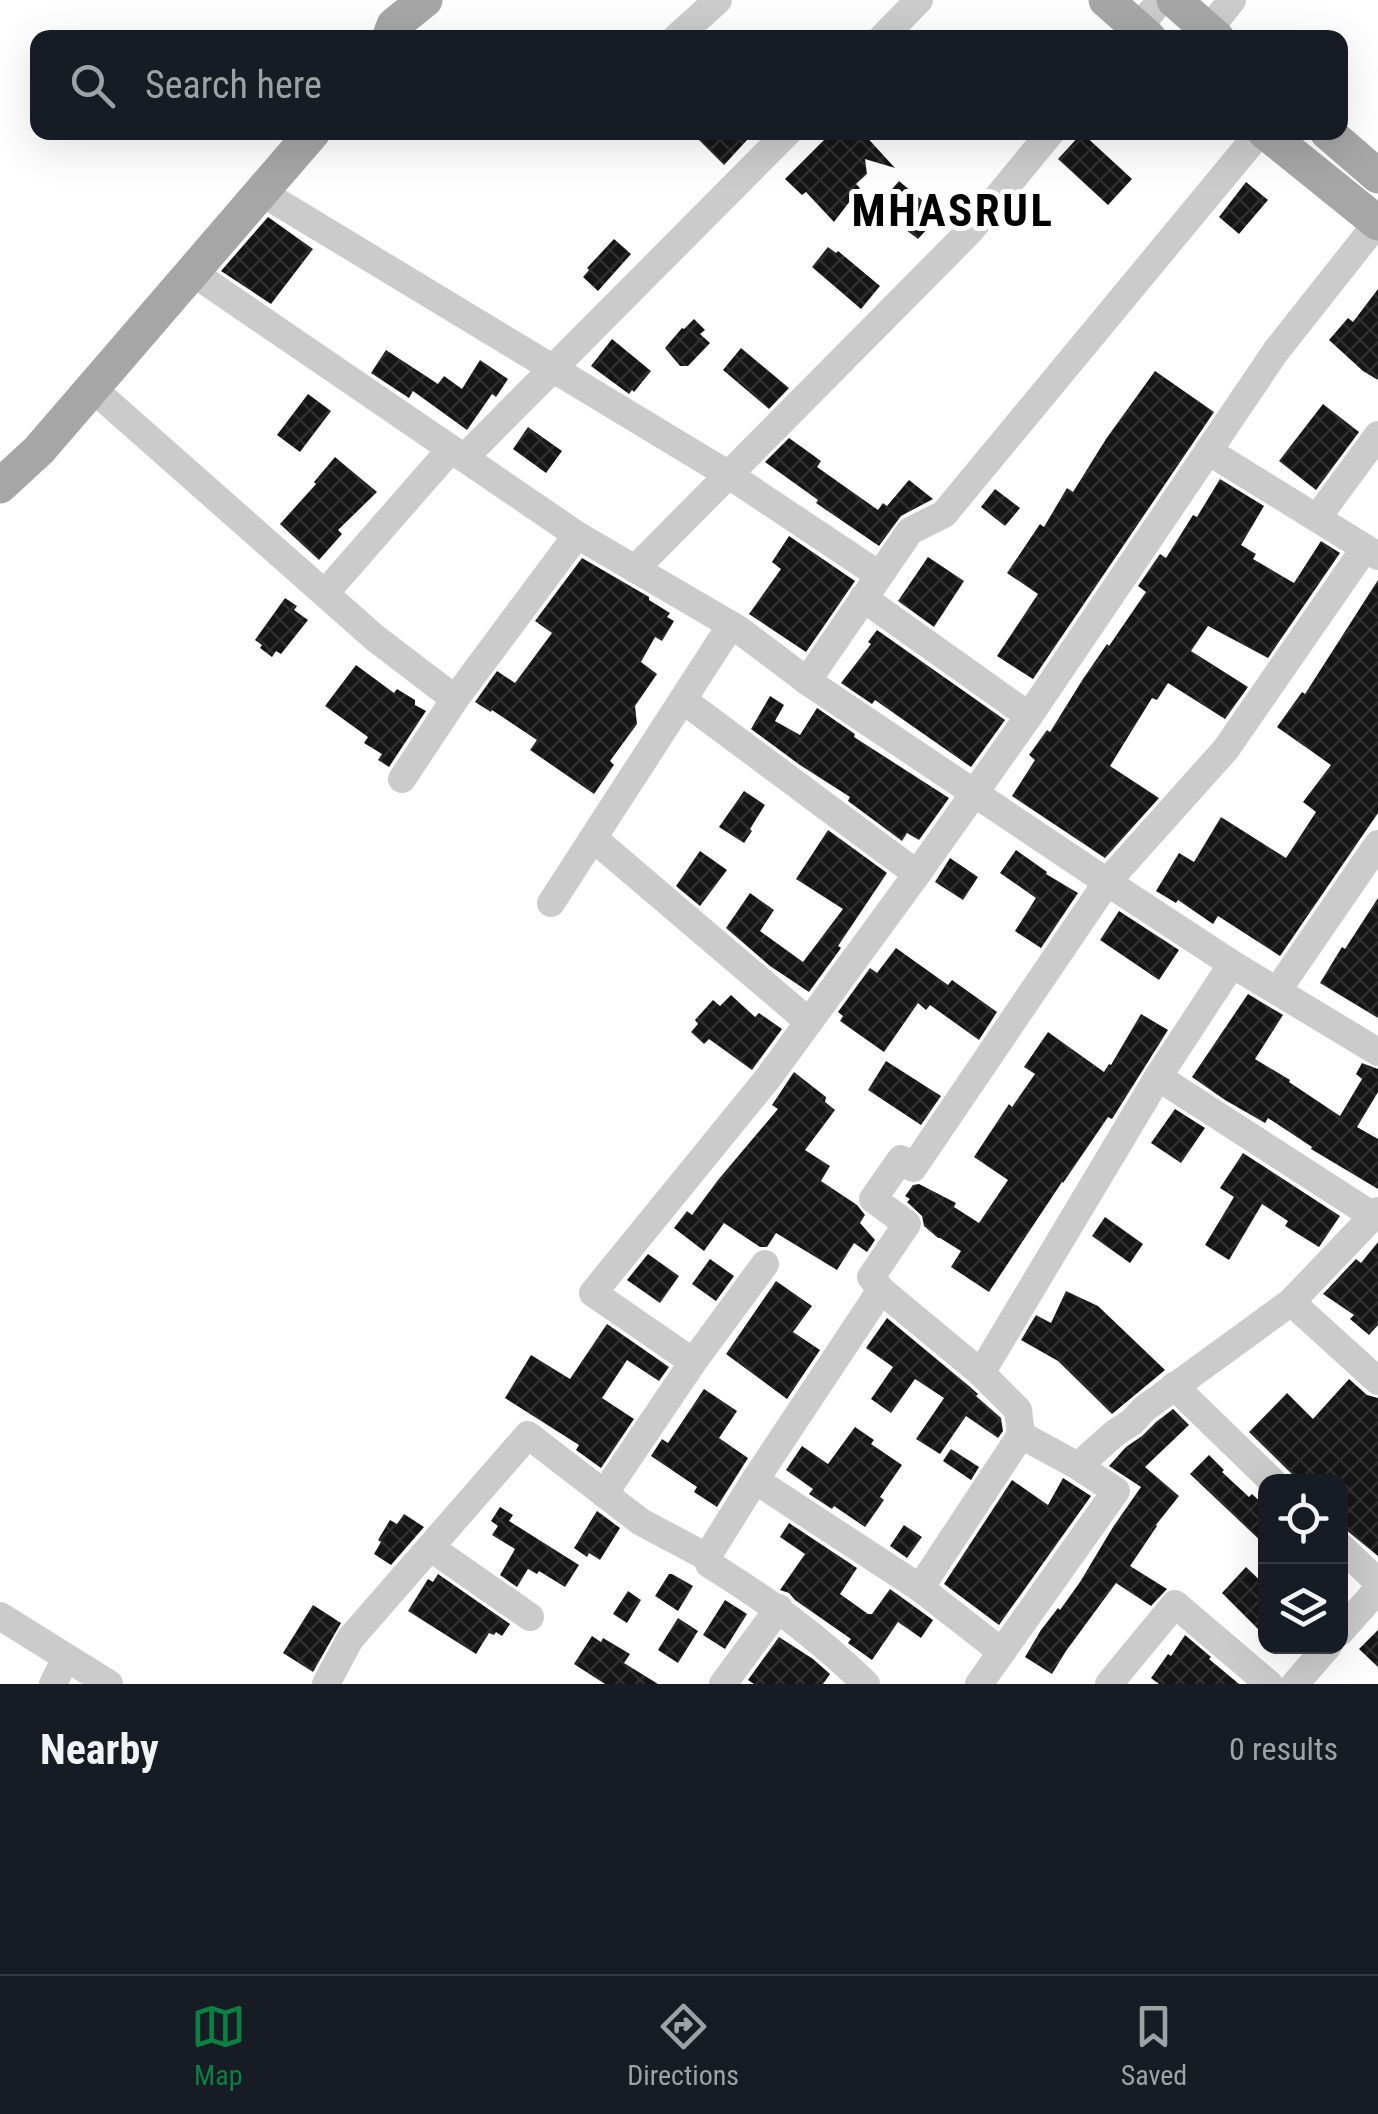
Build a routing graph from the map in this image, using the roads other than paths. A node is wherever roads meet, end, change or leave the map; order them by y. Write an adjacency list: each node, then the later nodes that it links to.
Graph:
1 (425, 0): 8 (main road)
2 (718, 0): 9 (street)
3 (919, 0): 10 (street)
4 (1106, 0): 11 (main road)
5 (1160, 0): 12 (street)
6 (1174, 0): 13 (main road)
7 (1232, 0): 14 (street)
8 (392, 30)
9 (685, 30)
10 (890, 30)
11 (1135, 30)
12 (1141, 30)
13 (1204, 30)
14 (1212, 30)
15 (307, 140): 22 (main road)
16 (780, 140): 25 (street)
17 (1044, 140): 30 (street)
18 (1255, 140): 36 (street)
19 (1272, 140): 23 (main road)
20 (1336, 140): 21 (main road)
21 (1378, 176)
22 (262, 192): 24 (main road); 25 (street)
23 (1378, 223): 28 (street)
24 (192, 272): 26 (main road); 29 (street)
25 (554, 369): 29 (street); 30 (street)
26 (92, 388): 31 (main road); 37 (street)
27 (1378, 435): 32 (street)
28 (1208, 451): 32 (street); 42 (street)
29 (458, 454): 33 (street); 37 (street)
30 (729, 476): 35 (street); 36 (street)
31 (0, 486)
32 (1316, 518): 34 (street)
33 (577, 535): 35 (street); 40 (street)
34 (1372, 552): 48 (street)
35 (635, 569): 38 (street)
36 (871, 587): 39 (street); 42 (street)
37 (326, 592): 40 (street)
38 (731, 625): 39 (street); 41 (street)
39 (806, 681): 44 (street)
40 (455, 699): 43 (street)
41 (682, 700): 45 (street); 47 (street)
42 (1028, 716): 44 (street)
43 (402, 779)
44 (974, 793): 47 (street); 48 (street)
45 (593, 838): 49 (street); 52 (street)
46 (1378, 844): 51 (street)
47 (918, 874): 52 (street)
48 (1106, 882): 50 (street); 57 (street)
49 (551, 903)
50 (1232, 964): 51 (street); 54 (street)
51 (1277, 991): 53 (street)
52 (809, 1022): 59 (street)
53 (1378, 1052)
54 (1158, 1078): 55 (street); 60 (street)
55 (1375, 1214): 58 (street)
56 (765, 1264): 59 (street)
57 (882, 1290): 60 (street); 66 (street)
58 (1291, 1302): 61 (street); 62 (street)
59 (693, 1362): 67 (street)
60 (981, 1373): 63 (street)
61 (1378, 1381)
62 (1174, 1386): 64 (street); 65 (street)
63 (1021, 1435): 64 (street); 72 (street)
64 (1078, 1466): 77 (street)
65 (1266, 1474)
66 (755, 1480): 70 (street); 72 (street)
67 (604, 1494): 68 (street); 70 (street)
68 (430, 1548): 75 (street); 83 (street)
69 (1348, 1554): 71 (street)
70 (706, 1557): 73 (street)
71 (1378, 1585): 76 (street)
72 (920, 1588): 77 (street)
73 (778, 1608): 80 (street); 84 (street)
74 (0, 1616): 79 (street)
75 (530, 1617)
76 (1348, 1622)
77 (1002, 1652): 85 (street)
78 (1321, 1654): 88 (street)
79 (66, 1658): 81 (street); 82 (street)
80 (858, 1681)
81 (53, 1684)
82 (109, 1684)
83 (326, 1684)
84 (723, 1684)
85 (980, 1684)
86 (1109, 1684): 87 (street)
87 (1269, 1684)
88 (1295, 1684)

